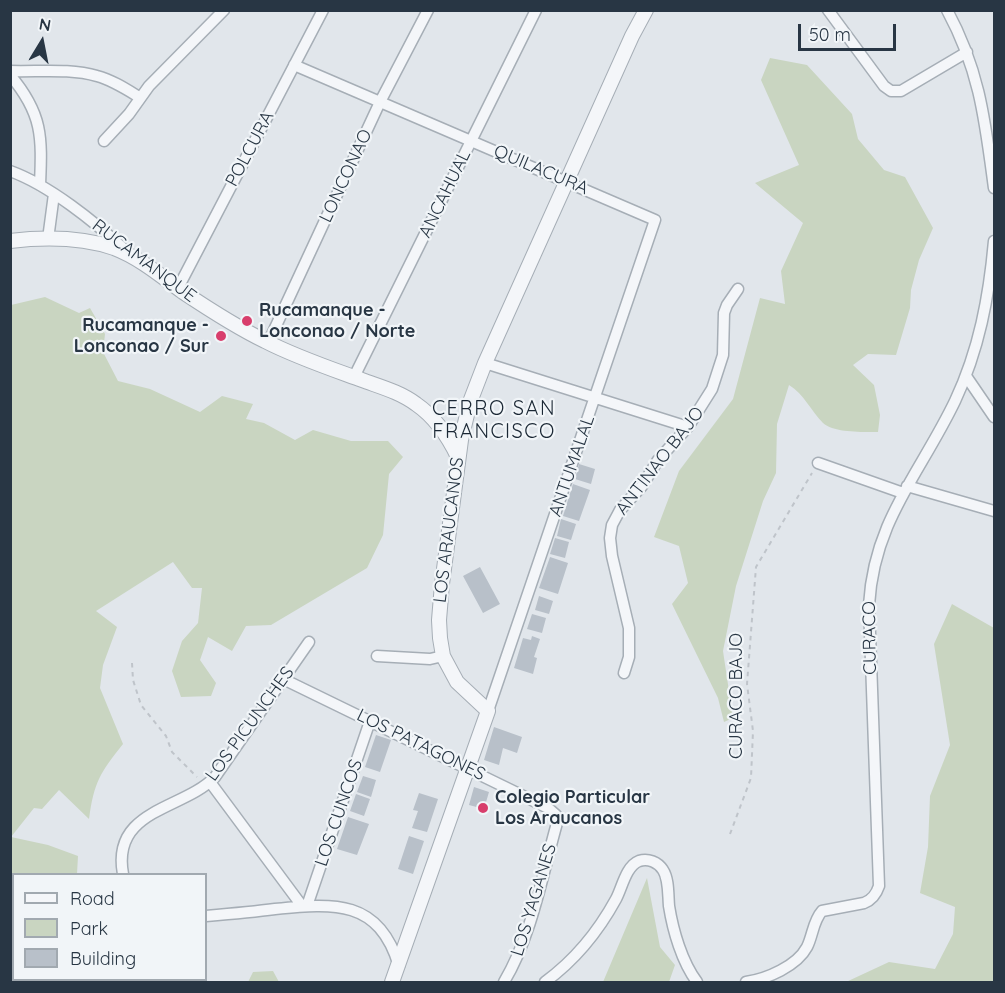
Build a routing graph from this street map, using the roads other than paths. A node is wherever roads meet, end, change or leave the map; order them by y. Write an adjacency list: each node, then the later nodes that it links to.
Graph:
1 (224, 10): 11 (street)
2 (323, 10): 9 (street, POLCURA)
3 (428, 10): 12 (street, LONCONAO)
4 (536, 10): 14 (street, ANCAHUAL)
5 (646, 10): 16 (street, LOS ARAUCANOS)
6 (828, 10): 8 (street)
7 (947, 10): 8 (street)
8 (967, 52): 18 (street)
9 (294, 65): 12 (street, QUILACURA); 25 (street, POLCURA)
10 (10, 73): 11 (street); 17 (street)
11 (139, 98): 13 (street)
12 (380, 102): 14 (street, QUILACURA); 27 (street, LONCONAO)
13 (104, 141)
14 (471, 141): 16 (street, QUILACURA); 30 (street, ANCAHUAL)
15 (10, 171): 17 (street, RUCAMANQUE)
16 (566, 181): 20 (street, QUILACURA); 28 (street, LOS ARAUCANOS)
17 (40, 185): 19 (street, RUCAMANQUE)
18 (994, 188)
19 (54, 194): 21 (street); 24 (street, RUCAMANQUE)
20 (655, 220): 31 (street, ANTUMALAL)
21 (48, 239): 23 (street); 24 (street)
22 (994, 241): 29 (street, CURACO)
23 (10, 242)
24 (129, 255): 25 (street, RUCAMANQUE)
25 (178, 288): 27 (street, RUCAMANQUE)
26 (738, 289): 33 (street, ANTINAO BAJO)
27 (268, 343): 30 (street, RUCAMANQUE)
28 (485, 363): 31 (street); 34 (street, LOS ARAUCANOS)
29 (966, 376): 32 (street); 36 (street, CURACO)
30 (354, 377): 34 (street, RUCAMANQUE)
31 (595, 397): 33 (street); 43 (street, ANTUMALAL)
32 (994, 417)
33 (688, 427): 41 (street, ANTINAO BAJO)
34 (458, 457): 40 (street, LOS ARAUCANOS)
35 (818, 463): 36 (street)
36 (905, 489): 37 (street); 56 (street, CURACO)
37 (994, 511)
38 (309, 642): 42 (street, LOS PICUNCHES)
39 (376, 656): 40 (street)
40 (443, 656): 43 (street, LOS ARAUCANOS)
41 (624, 673)
42 (283, 679): 44 (street, LOS PATAGONES); 46 (street, LOS PICUNCHES)
43 (488, 711): 45 (street)
44 (370, 721): 45 (street, LOS PATAGONES); 49 (street, LOS CUNCOS)
45 (469, 767): 47 (street, LOS PATAGONES); 51 (street)
46 (208, 784): 48 (street, LOS PICUNCHES); 49 (street)
47 (556, 815): 53 (street, LOS YAGANES)
48 (123, 873)
49 (305, 906): 50 (street); 51 (street)
50 (207, 916)
51 (399, 966): 52 (street)
52 (392, 982)
53 (504, 982)
54 (545, 982): 55 (street)
55 (697, 982)
56 (748, 982)

